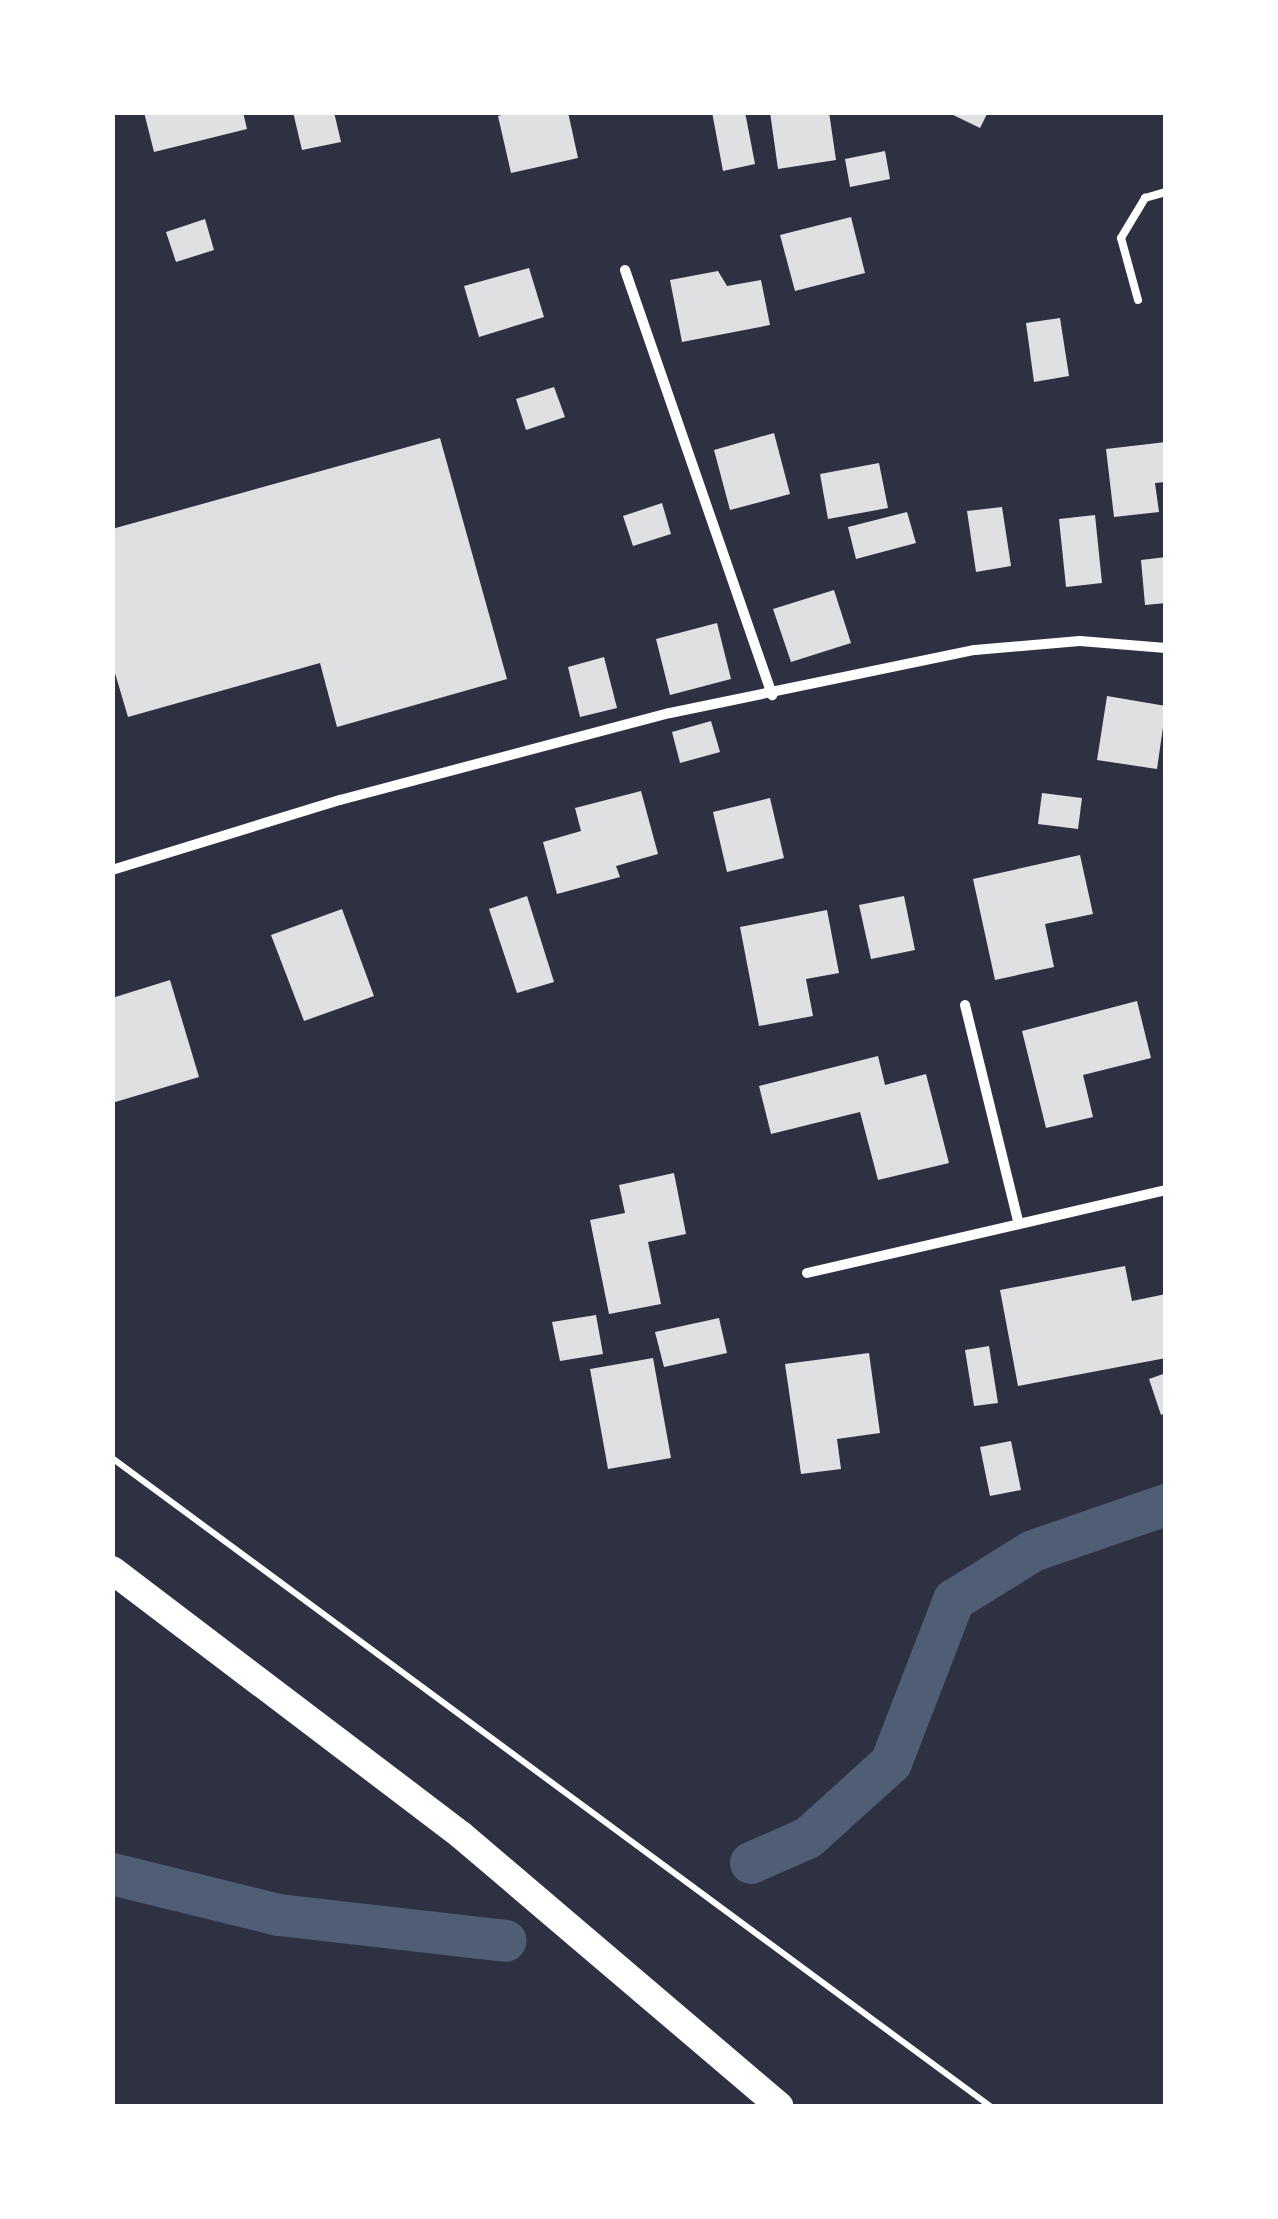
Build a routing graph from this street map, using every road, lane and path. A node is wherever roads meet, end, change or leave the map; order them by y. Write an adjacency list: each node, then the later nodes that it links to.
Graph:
1 (1166, 192): 3 (lane)
2 (625, 270): 5 (street)
3 (1138, 300)
4 (1166, 648): 5 (street)
5 (772, 694): 6 (street)
6 (112, 870)
7 (965, 1005): 9 (street)
8 (1166, 1190): 9 (street)
9 (1018, 1220): 10 (street)
10 (807, 1273)
11 (112, 1458): 14 (path)
12 (112, 1570): 13 (highway)
13 (779, 2106)
14 (990, 2106)

